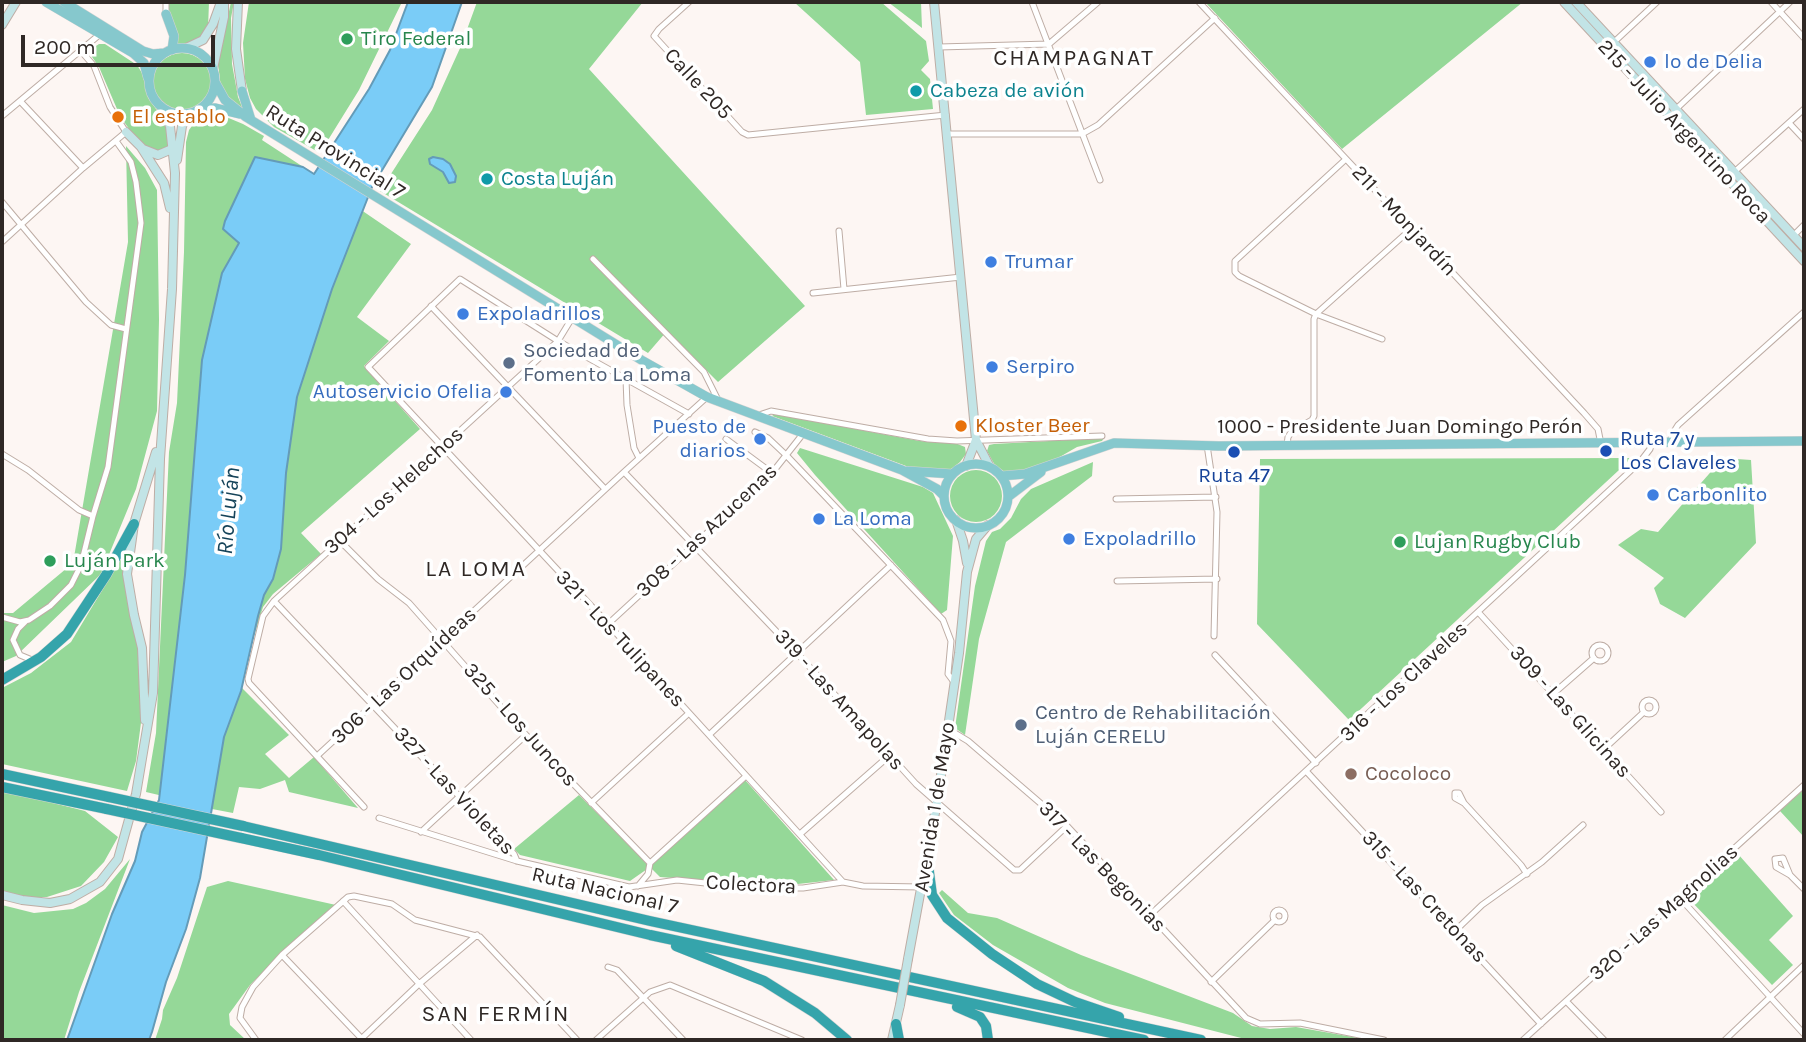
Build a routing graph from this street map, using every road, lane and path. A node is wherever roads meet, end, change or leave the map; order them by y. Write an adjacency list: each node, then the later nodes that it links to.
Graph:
1 (16, 2): 20 (main road)
2 (46, 2): 21 (main road)
3 (64, 2): 28 (main road)
4 (166, 2): 18 (street)
5 (223, 2): 26 (main road); 29 (main road)
6 (238, 2): 32 (main road)
7 (689, 2): 39 (street, Calle 205)
8 (1032, 2): 23 (street)
9 (1098, 2): 23 (street)
10 (1199, 2): 19 (street, 211 - Monjardín)
11 (1564, 2): 24 (main road, 215 - Julio Argentino Roca)
12 (1576, 2): 24 (main road, 215 - Julio Argentino Roca)
13 (1657, 2): 24 (street)
14 (1771, 2): 17 (street)
15 (1790, 2): 17 (street)
16 (934, 4): 25 (main road)
17 (1779, 11): 22 (street); 37 (street)
18 (166, 14): 28 (main road)
19 (1215, 18): 45 (street); 50 (street, 211 - Monjardín)
20 (2, 25)
21 (99, 35): 27 (street); 31 (main road)
22 (1804, 38)
23 (1049, 44): 25 (street); 45 (street)
24 (1611, 46): 37 (main road, 215 - Julio Argentino Roca)
25 (939, 47): 39 (main road)
26 (186, 48): 28 (main road); 29 (main road)
27 (81, 51): 33 (street); 43 (street)
28 (169, 51): 31 (main road)
29 (213, 69): 30 (main road)
30 (215, 82): 35 (main road); 41 (main road, Ruta Provincial 7)
31 (150, 83): 34 (main road)
32 (242, 91): 41 (main road)
33 (20, 101): 40 (street); 51 (street)
34 (160, 105): 38 (main road); 49 (main road)
35 (200, 108): 38 (main road); 41 (main road, Ruta Provincial 7)
36 (1804, 109): 42 (street)
37 (1673, 112): 52 (main road, 215 - Julio Argentino Roca); 54 (main road, 215 - Julio Argentino Roca)
38 (190, 113): 53 (main road)
39 (946, 116): 44 (main road)
40 (2, 117)
41 (248, 119): 73 (main road, Ruta Provincial 7)
42 (1789, 123): 46 (street); 52 (street)
43 (126, 132): 47 (street); 48 (main road)
44 (948, 134): 45 (street); 67 (main road)
45 (1082, 134): 55 (street)
46 (1804, 139)
47 (116, 141): 51 (street); 74 (street)
48 (141, 148): 49 (main road); 61 (main road)
49 (172, 149): 53 (main road)
50 (1346, 159): 59 (street, 211 - Monjardín); 72 (street)
51 (83, 167): 57 (street)
52 (1735, 172): 54 (street); 62 (main road, 215 - Julio Argentino Roca)
53 (175, 173): 61 (main road)
54 (1727, 178): 66 (main road, 215 - Julio Argentino Roca)
55 (1100, 180)
56 (2, 202): 57 (street)
57 (20, 225): 63 (street); 74 (street)
58 (1804, 225): 62 (street)
59 (1411, 229): 72 (street); 90 (street, 211 - Monjardín)
60 (839, 231): 68 (street)
61 (173, 235): 83 (main road)
62 (1794, 235): 64 (main road, 215 - Julio Argentino Roca)
63 (2, 242)
64 (1804, 247)
65 (593, 260): 80 (street)
66 (1804, 261)
67 (961, 278): 68 (street); 88 (main road)
68 (844, 289): 69 (street)
69 (813, 293)
70 (431, 306): 76 (street); 78 (street); 96 (street, 321 - Los Tulipanes)
71 (1804, 312): 91 (street)
72 (1316, 314): 75 (street); 95 (street)
73 (572, 318): 76 (street, 304 - Los Helechos); 79 (main road)
74 (126, 329): 113 (street)
75 (1381, 339)
76 (558, 341): 77 (street); 78 (street, 304 - Los Helechos)
77 (625, 379): 81 (street); 99 (street)
78 (509, 387): 96 (street, 304 - Los Helechos); 108 (street)
79 (707, 397): 80 (main road); 81 (street, 306 - Las Orquídeas)
80 (719, 402): 82 (main road)
81 (689, 414): 99 (street, 306 - Las Orquídeas)
82 (756, 416): 85 (main road); 88 (street)
83 (163, 421): 115 (main road); 144 (main road)
84 (755, 432): 98 (street)
85 (802, 435): 98 (street, 308 - Las Azucenas); 103 (main road)
86 (1102, 436): 88 (street); 92 (main road)
87 (726, 439): 105 (street)
88 (976, 440): 100 (main road); 101 (main road)
89 (1804, 441): 91 (main road, 1000 - Presidente Juan Domingo Perón)
90 (1601, 443): 93 (main road, 1000 - Presidente Juan Domingo Perón); 95 (main road, 1000 - Presidente Juan Domingo Perón)
91 (1670, 443): 93 (main road, 1000 - Presidente Juan Domingo Perón)
92 (1126, 444): 94 (main road, 1000 - Presidente Juan Domingo Perón); 102 (main road, 1000 - Presidente Juan Domingo Perón)
93 (1651, 444): 125 (street, 316 - Los Claveles)
94 (1207, 445): 95 (main road, 1000 - Presidente Juan Domingo Perón); 111 (street)
95 (1287, 445)
96 (443, 449): 117 (street, 304 - Los Helechos); 119 (street, 321 - Los Tulipanes)
97 (2, 454): 113 (street)
98 (786, 455): 105 (street, 308 - Las Azucenas); 120 (street)
99 (639, 458): 104 (street, 306 - Las Orquídeas)
100 (966, 466): 101 (main road); 106 (main road)
101 (990, 467): 107 (main road)
102 (1048, 467): 107 (main road, 1000 - Presidente Juan Domingo Perón); 110 (main road)
103 (902, 470): 106 (main road); 109 (main road)
104 (624, 472): 108 (street, 306 - Las Orquídeas); 118 (street, 319 - Las Amapolas)
105 (772, 473): 118 (street, 308 - Las Azucenas)
106 (953, 474): 109 (main road)
107 (1001, 476): 110 (main road)
108 (605, 489): 119 (street, 306 - Las Orquídeas)
109 (944, 496): 114 (main road)
110 (1008, 497): 116 (main road)
111 (1216, 497): 112 (street); 122 (street)
112 (1116, 499)
113 (93, 516): 127 (street)
114 (956, 520): 116 (main road); 121 (main road, Avenida 1 de Mayo)
115 (134, 524): 134 (highway); 144 (main road)
116 (988, 525): 121 (main road, Avenida 1 de Mayo)
117 (339, 540): 124 (street, 304 - Los Helechos); 130 (street, 325 - Los Juncos)
118 (696, 545): 128 (street, 308 - Las Azucenas); 131 (street, 319 - Las Amapolas)
119 (538, 551): 128 (street, 321 - Los Tulipanes); 130 (street, 306 - Las Orquídeas)
120 (891, 565): 131 (street); 136 (street)
121 (967, 572): 136 (main road, Avenida 1 de Mayo)
122 (1217, 579): 123 (street); 129 (street)
123 (1117, 580)
124 (274, 601): 138 (street, 327 - Las Violetas); 147 (street, 304 - Los Helechos)
125 (1479, 613): 137 (street, 309 - Las Glicinas); 148 (street, 316 - Los Claveles)
126 (2, 617): 127 (street)
127 (27, 621): 134 (street)
128 (608, 624): 140 (street, 321 - Los Tulipanes)
129 (1214, 636)
130 (443, 639): 138 (street, 306 - Las Orquídeas); 143 (street, 325 - Los Juncos)
131 (796, 652): 142 (street); 146 (street, 319 - Las Amapolas)
132 (1215, 655): 148 (street)
133 (1594, 658): 137 (street)
134 (35, 660): 135 (highway)
135 (2, 680)
136 (955, 682): 141 (main road, Avenida 1 de Mayo)
137 (1554, 693): 145 (street, 309 - Las Glicinas)
138 (373, 705): 147 (street, 306 - Las Orquídeas); 154 (street, 327 - Las Violetas)
139 (1644, 712): 145 (street)
140 (689, 713): 142 (street, 321 - Los Tulipanes); 156 (street)
141 (948, 729): 155 (main road, Avenida 1 de Mayo); 162 (street, 317 - Las Begonias)
142 (710, 734): 151 (street, 321 - Los Tulipanes)
143 (526, 735): 154 (street); 156 (street, 325 - Los Juncos)
144 (145, 744): 174 (main road)
145 (1604, 750): 159 (street, 309 - Las Glicinas)
146 (890, 755): 155 (street, 319 - Las Amapolas); 164 (street)
147 (317, 756): 158 (street)
148 (1316, 763): 149 (street, 316 - Los Claveles)
149 (1306, 771): 177 (street, 316 - Los Claveles); 179 (street, 315 - Las Cretonas)
150 (2, 774): 193 (highway, Ruta Nacional 7, bridge)
151 (746, 776): 164 (street, 321 - Los Tulipanes); 167 (street)
152 (1804, 785): 175 (street, 320 - Las Magnolias)
153 (2, 787): 181 (highway, Ruta Nacional 7, bridge)
154 (460, 797): 163 (street); 166 (street, 327 - Las Violetas)
155 (937, 802): 162 (street, 319 - Las Amapolas); 165 (main road, Avenida 1 de Mayo)
156 (592, 803): 167 (street, 325 - Los Juncos)
157 (1464, 803): 168 (street)
158 (364, 807)
159 (1661, 812)
160 (379, 818): 163 (street, Colectora)
161 (1583, 825): 168 (street)
162 (1067, 826): 177 (street, 317 - Las Begonias)
163 (421, 832): 166 (street, Colectora)
164 (800, 834): 170 (street, 321 - Los Tulipanes)
165 (927, 857): 172 (main road, Avenida 1 de Mayo); 193 (highway)
166 (517, 861): 171 (street, Colectora)
167 (650, 863): 171 (street)
168 (1527, 874): 179 (street)
169 (1790, 875): 173 (street)
170 (843, 882): 171 (street, Colectora); 172 (street, Colectora)
171 (638, 887)
172 (922, 887): 191 (main road, Avenida 1 de Mayo, bridge)
173 (1804, 889)
174 (2, 895)
175 (1679, 897): 187 (street); 190 (street, 320 - Las Magnolias)
176 (343, 901): 180 (street); 182 (street); 186 (street)
177 (1150, 915): 185 (street, 317 - Las Begonias)
178 (1275, 920): 185 (street)
179 (1455, 931): 192 (street, 315 - Las Cretonas)
180 (477, 935): 186 (street); 198 (street)
181 (650, 935): 188 (highway, Ruta Nacional 7); 202 (highway)
182 (282, 955): 195 (street); 196 (street)
183 (1804, 965): 187 (street)
184 (608, 967): 189 (street)
185 (1211, 982): 208 (street, 317 - Las Begonias)
186 (419, 984): 196 (street); 197 (street)
187 (1771, 995): 194 (street); 211 (street)
188 (938, 997): 205 (highway); 206 (highway, Ruta Nacional 7)
189 (643, 998): 199 (street); 200 (street); 201 (street)
190 (1566, 1001): 192 (street, 320 - Las Magnolias); 210 (street)
191 (896, 1024): 203 (main road, Avenida 1 de Mayo); 204 (highway)
192 (1541, 1024): 209 (street, 320 - Las Magnolias)
193 (1166, 1033): 207 (highway, Ruta Nacional 7)
194 (1804, 1034)
195 (256, 1040)
196 (362, 1040)
197 (471, 1040)
198 (577, 1040)
199 (596, 1040)
200 (683, 1040)
201 (801, 1040)
202 (847, 1040)
203 (892, 1040)
204 (899, 1040)
205 (988, 1040)
206 (1144, 1040)
207 (1201, 1040)
208 (1384, 1040)
209 (1523, 1040)
210 (1604, 1040)
211 (1725, 1040)

